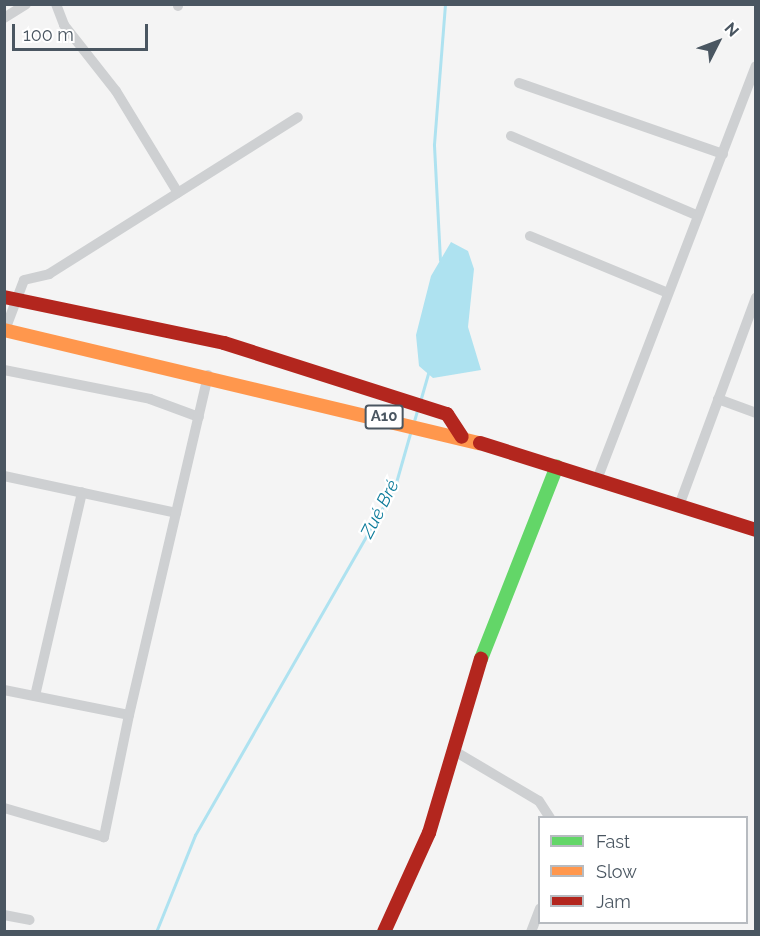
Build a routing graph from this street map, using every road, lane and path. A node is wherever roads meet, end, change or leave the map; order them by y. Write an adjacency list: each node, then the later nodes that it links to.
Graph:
1 (26, 4): 3 (street)
2 (56, 4): 10 (street)
3 (4, 18)
4 (756, 66): 6 (street)
5 (519, 83): 9 (street)
6 (752, 86): 9 (street)
7 (298, 117): 10 (street)
8 (511, 136): 11 (street)
9 (723, 154): 11 (street)
10 (178, 193): 14 (street)
11 (696, 215): 13 (street)
12 (530, 236): 13 (street)
13 (666, 292): 26 (street)
14 (9, 298): 17 (street); 23 (street)
15 (756, 298): 16 (street)
16 (752, 320): 20 (street)
17 (5, 330): 19 (street, A10)
18 (4, 370): 22 (street)
19 (208, 375): 22 (street); 23 (street, A10)
20 (718, 399): 21 (street); 28 (street)
21 (756, 413)
22 (199, 417): 29 (street)
23 (462, 437): 24 (street, A10)
24 (557, 466): 26 (street, A10); 34 (street)
25 (4, 476): 27 (street)
26 (598, 477): 28 (street, A10)
27 (82, 492): 29 (street); 32 (street)
28 (680, 502): 30 (street, A10)
29 (176, 513): 33 (street)
30 (756, 530)
31 (4, 690): 32 (street)
32 (35, 696): 33 (street)
33 (129, 715): 35 (street)
34 (456, 752): 36 (street); 40 (street)
35 (4, 808)
36 (549, 816)
37 (538, 914): 41 (street)
38 (4, 915): 39 (street)
39 (30, 920)
40 (384, 932)
41 (531, 932)

